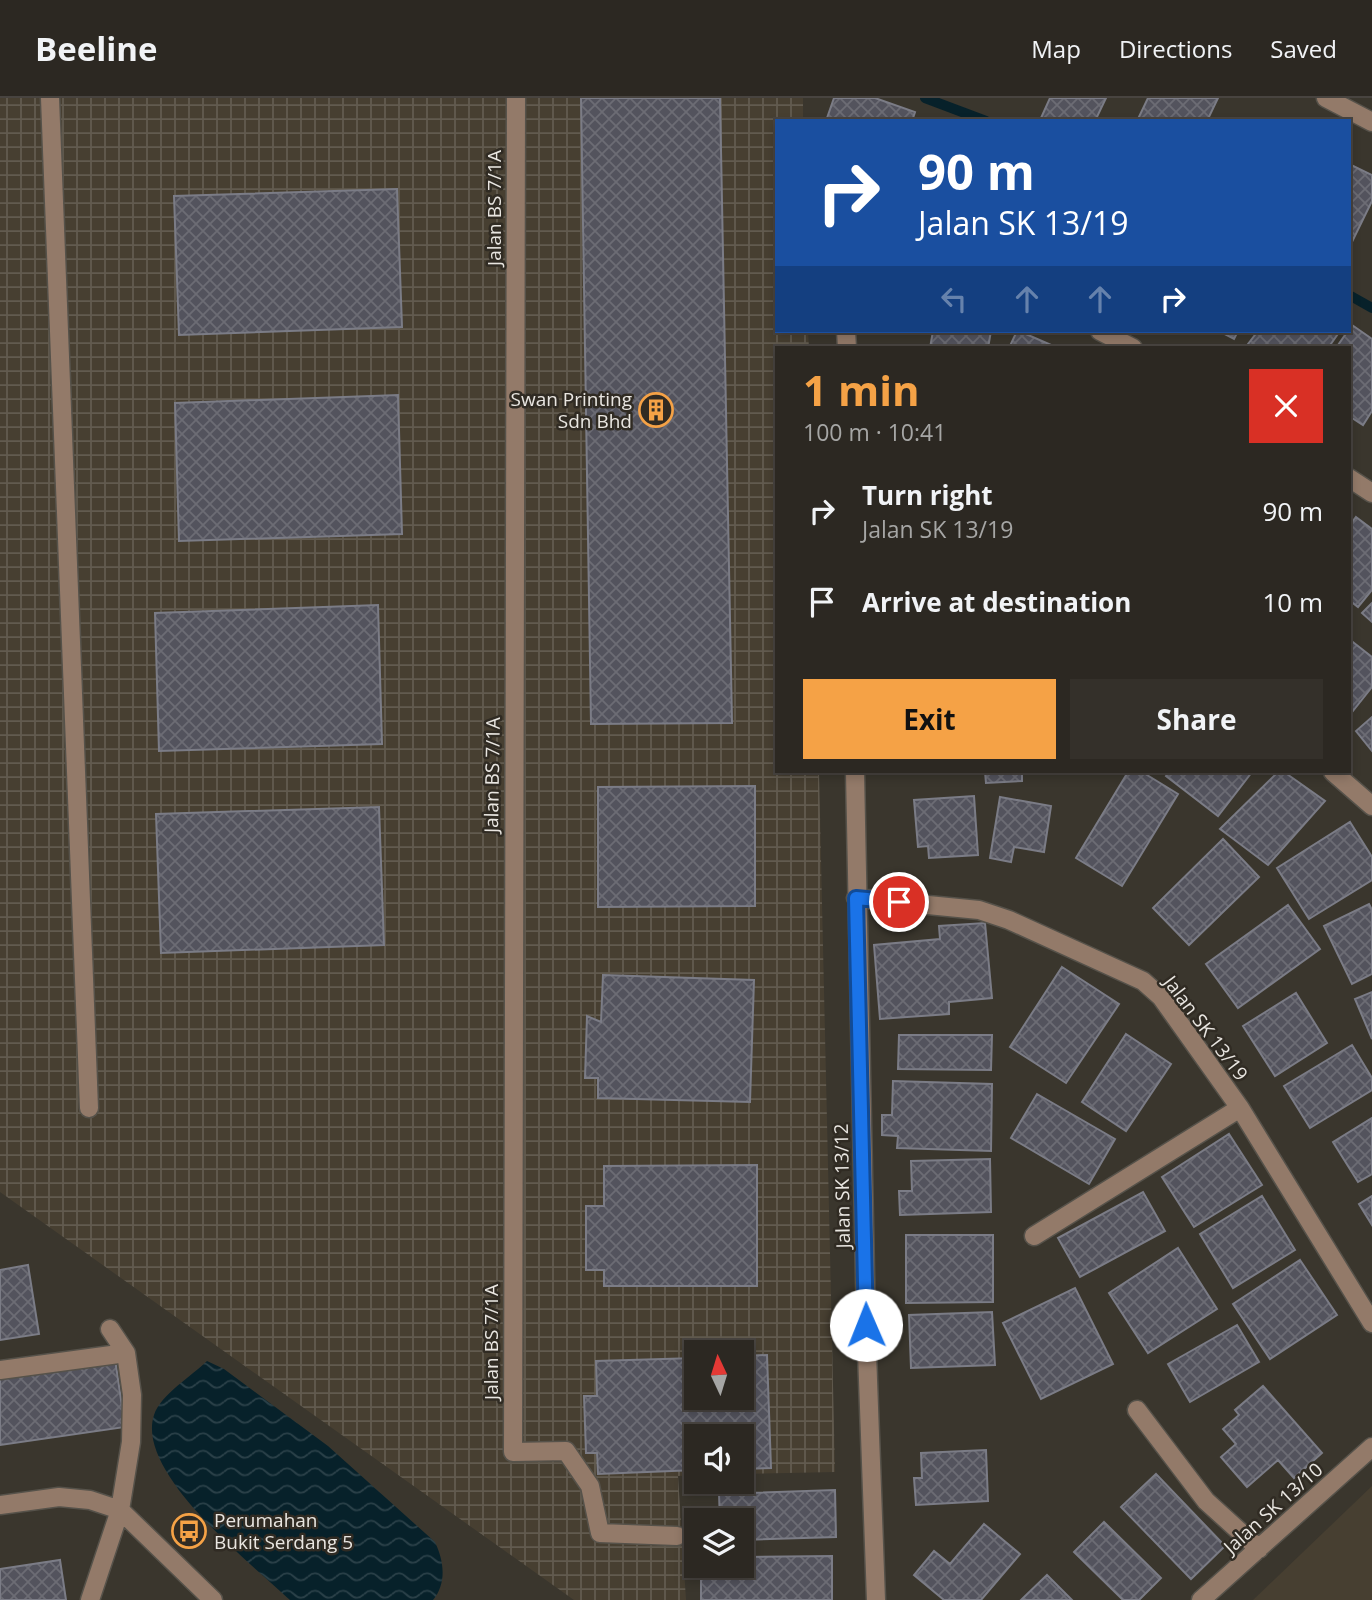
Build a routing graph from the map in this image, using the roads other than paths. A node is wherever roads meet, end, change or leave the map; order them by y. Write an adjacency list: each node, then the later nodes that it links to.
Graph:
1 (50, 98): 13 (street)
2 (516, 98): 24 (street, Jalan BS 7/1A)
3 (1326, 98): 4 (street)
4 (1372, 122)
5 (1104, 333): 6 (street)
6 (1129, 346)
7 (1351, 479): 8 (street)
8 (1372, 493)
9 (855, 773): 12 (street, Jalan SK 13/12)
10 (1333, 773): 11 (street)
11 (1372, 806)
12 (856, 898): 14 (street, Jalan SK 13/19); 28 (street, Jalan SK 13/12)
13 (89, 1108)
14 (1240, 1108): 15 (street); 16 (street, Jalan SK 13/19)
15 (1034, 1237)
16 (1372, 1323)
17 (110, 1329): 18 (street)
18 (125, 1353): 19 (street); 23 (street)
19 (0, 1370)
20 (1138, 1410): 25 (street)
21 (1372, 1447): 25 (street, Jalan SK 13/10)
22 (0, 1505): 23 (street)
23 (120, 1510): 26 (street); 27 (street)
24 (677, 1536)
25 (1259, 1549): 29 (street, Jalan SK 13/10)
26 (90, 1600)
27 (213, 1600)
28 (876, 1600)
29 (1201, 1600)

